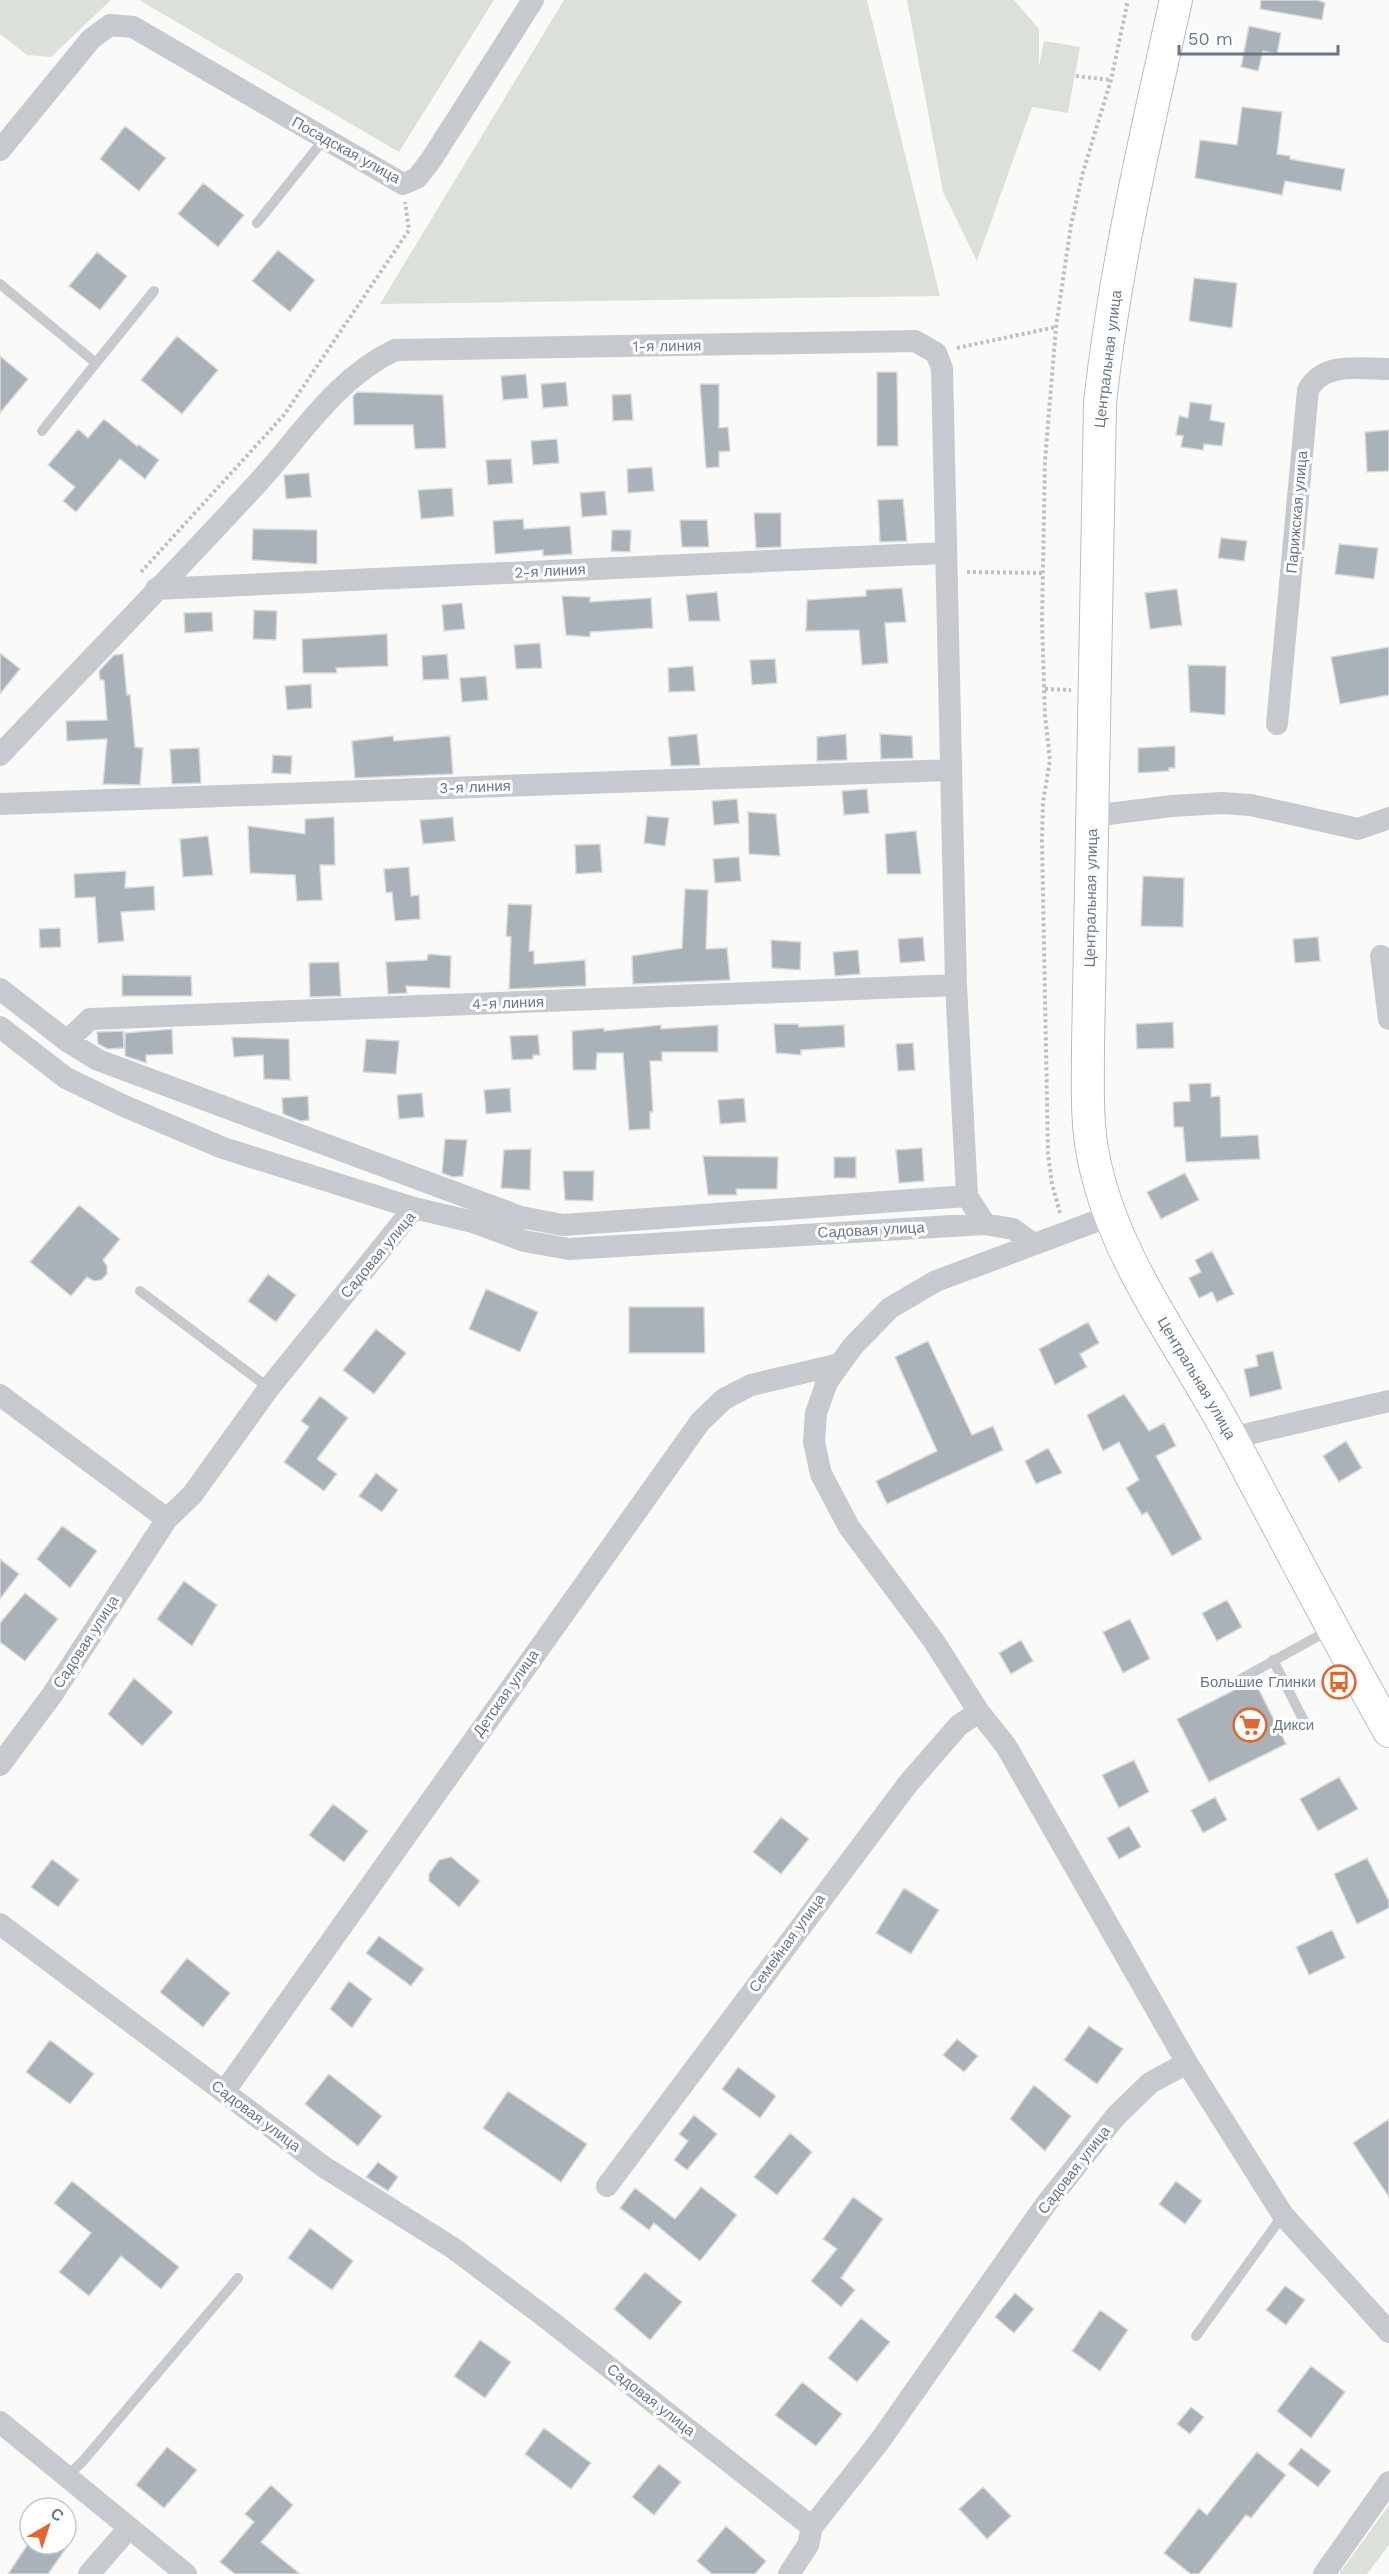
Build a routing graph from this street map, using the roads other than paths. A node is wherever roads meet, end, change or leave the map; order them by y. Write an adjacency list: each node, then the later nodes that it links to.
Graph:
1 (533, 0): 3 (street, Посадская улица)
2 (1176, 0): 17 (main road, Центральная улица)
3 (325, 138): 4 (street, Посадская улица); 5 (lane)
4 (0, 150)
5 (257, 222)
6 (0, 284): 8 (lane)
7 (154, 291): 8 (lane)
8 (96, 363): 10 (lane)
9 (1389, 369): 13 (street, Парижская улица)
10 (42, 430)
11 (945, 563): 12 (street, 2-я линия); 12 (street, 1-я линия); 15 (street)
12 (156, 589): 14 (street)
13 (1277, 724)
14 (0, 755)
15 (951, 770): 16 (street, 3-я линия); 20 (street)
16 (0, 804)
17 (1092, 816): 18 (street); 27 (main road, Центральная улица)
18 (1389, 818)
19 (1381, 956): 22 (street)
20 (957, 985): 24 (street, 4-я линия); 25 (street)
21 (0, 989): 24 (street)
22 (1389, 1018)
23 (0, 1027): 26 (street)
24 (67, 1041): 25 (street)
25 (967, 1196): 28 (street)
26 (414, 1208): 28 (street, Садовая улица); 32 (street, Садовая улица)
27 (1110, 1216): 29 (street); 35 (main road, Центральная улица)
28 (985, 1224): 29 (street, Садовая улица)
29 (1032, 1243): 31 (street)
30 (140, 1292): 32 (lane)
31 (840, 1364): 40 (street); 46 (street, Детская улица)
32 (269, 1388): 36 (street, Садовая улица)
33 (0, 1395): 36 (street)
34 (1389, 1401): 35 (street)
35 (1231, 1438): 37 (main road, Центральная улица)
36 (167, 1519): 43 (street, Садовая улица)
37 (1332, 1629): 38 (lane); 42 (main road, Центральная улица)
38 (1273, 1660): 39 (lane); 41 (lane)
39 (1239, 1680)
40 (978, 1712): 45 (street); 47 (street, Семейная улица)
41 (1306, 1725)
42 (1389, 1731)
43 (0, 1765)
44 (0, 1924): 46 (street, Садовая улица)
45 (1187, 2063): 48 (street); 55 (street, Садовая улица)
46 (224, 2092): 55 (street, Садовая улица)
47 (608, 2186)
48 (1283, 2215): 50 (street); 51 (lane)
49 (238, 2278): 53 (lane)
50 (1389, 2332)
51 (1196, 2336)
52 (0, 2422): 53 (street)
53 (67, 2476): 56 (street)
54 (1389, 2482): 60 (street)
55 (812, 2527): 59 (street)
56 (129, 2528): 57 (street); 58 (street)
57 (89, 2574)
58 (186, 2574)
59 (789, 2574)
60 (1324, 2574)

